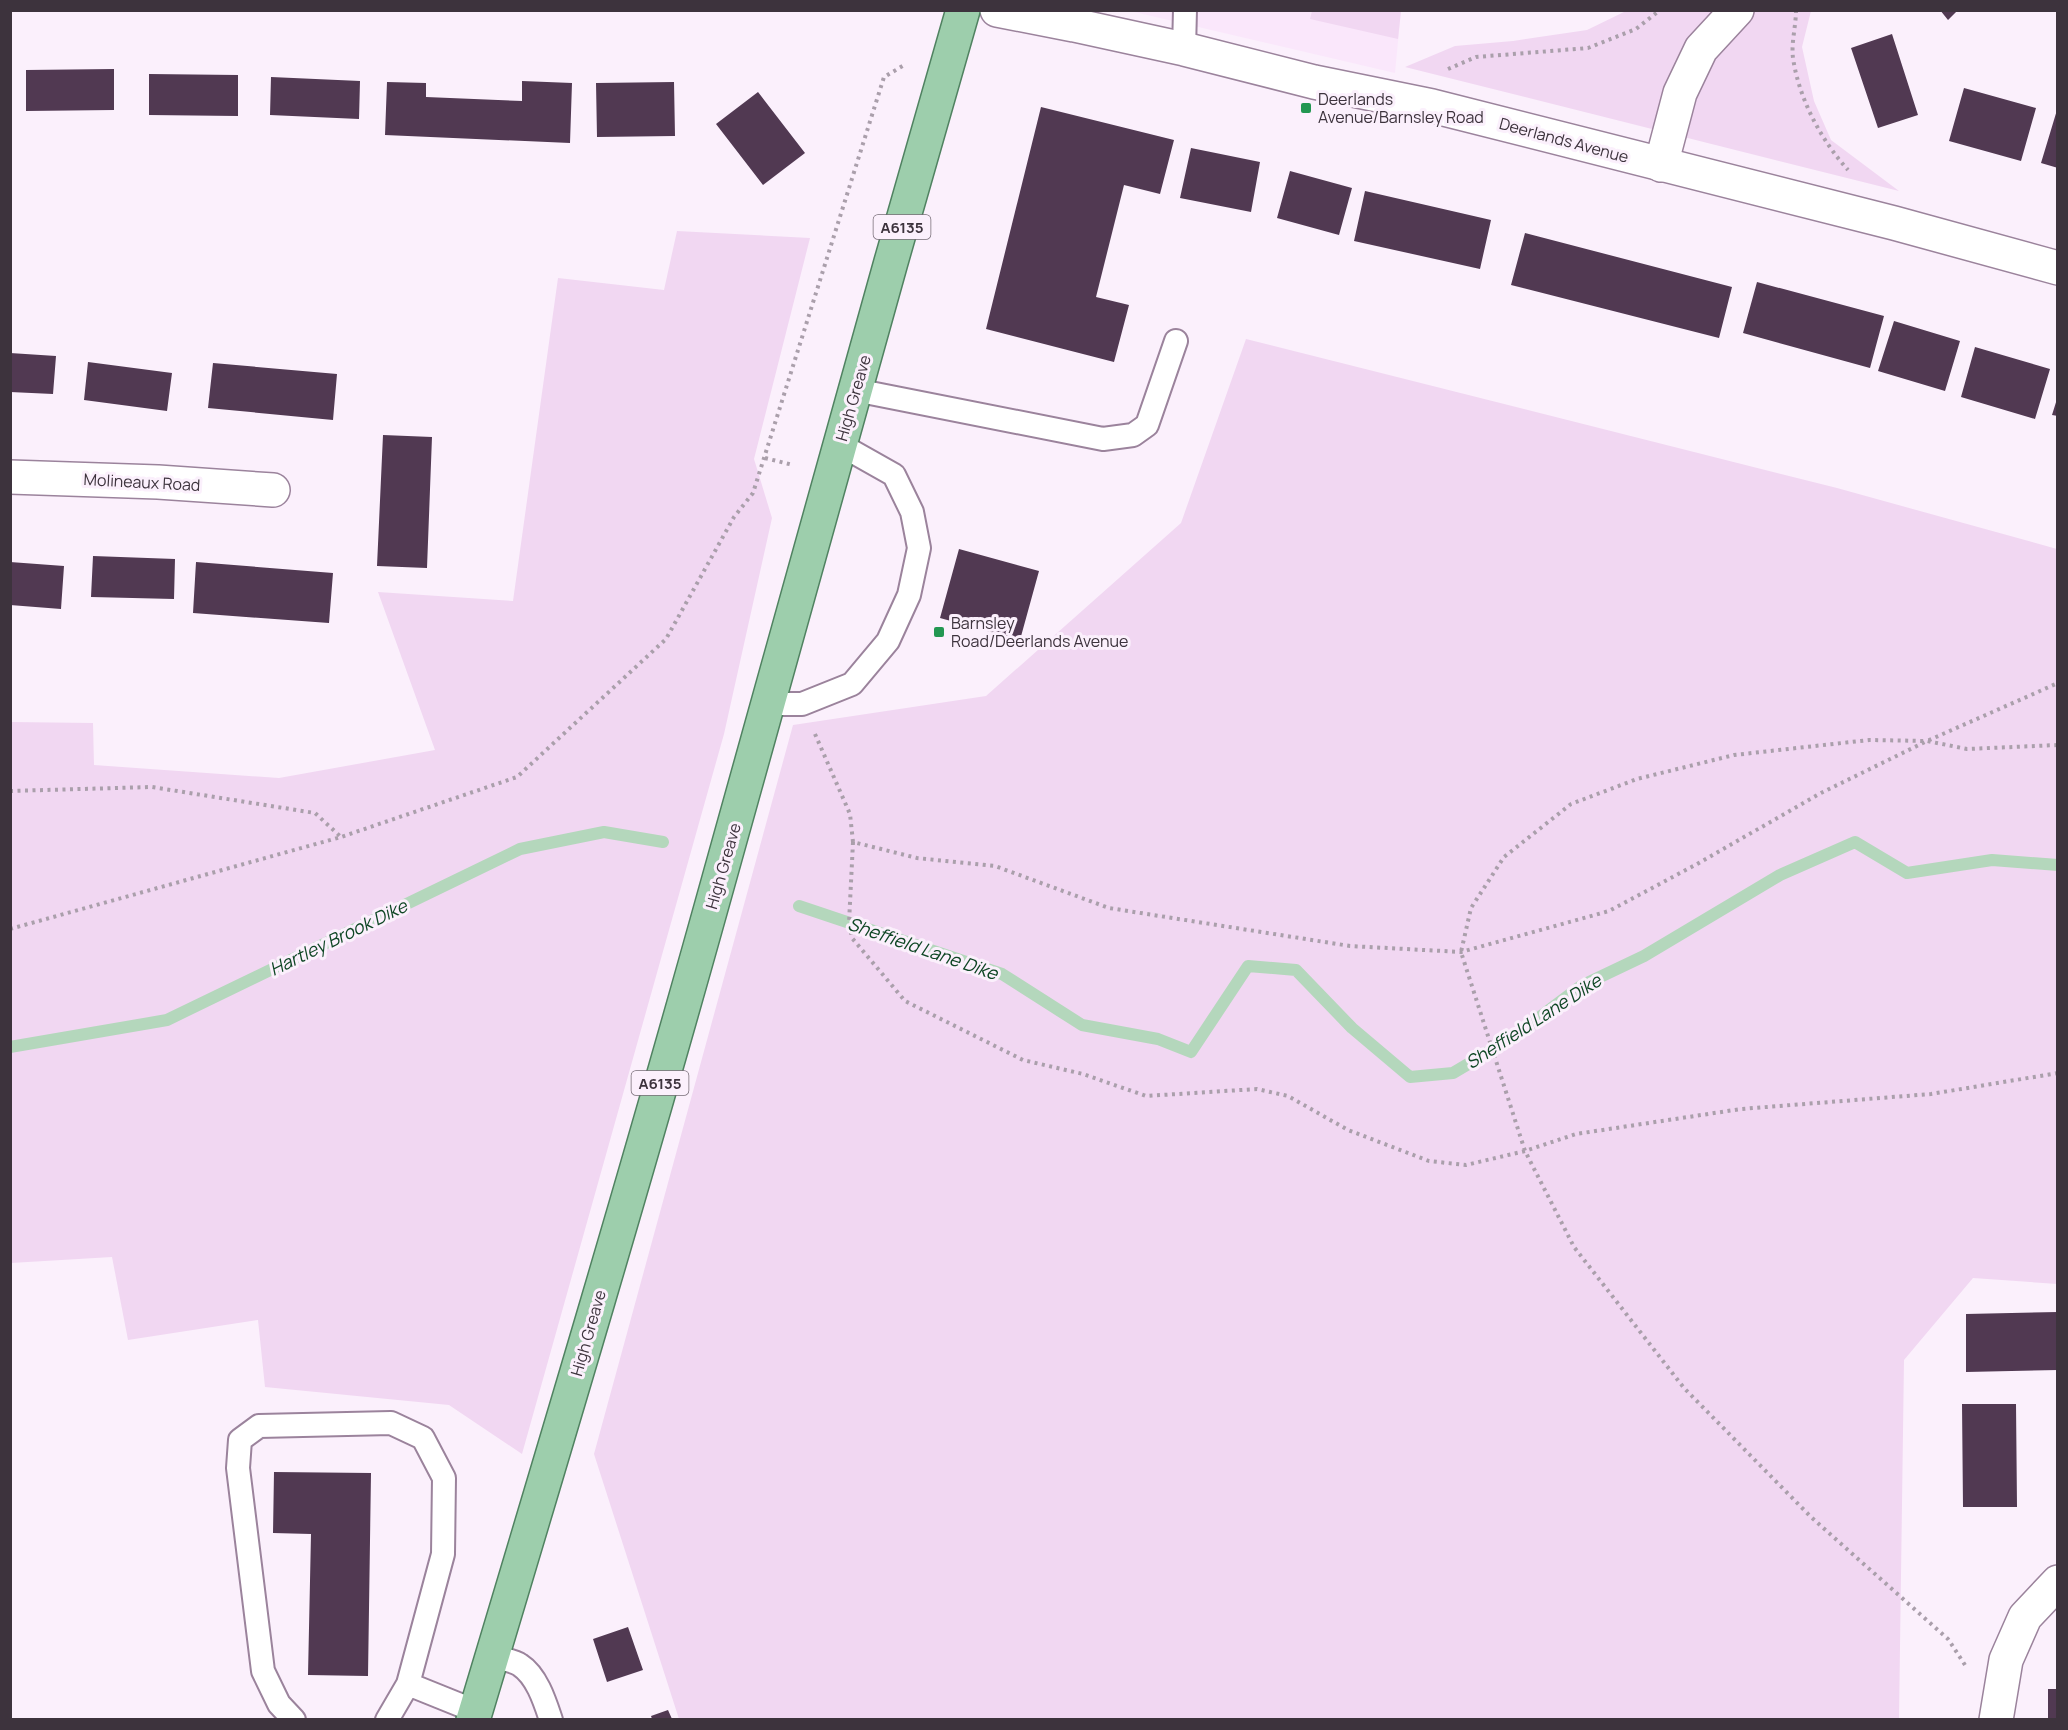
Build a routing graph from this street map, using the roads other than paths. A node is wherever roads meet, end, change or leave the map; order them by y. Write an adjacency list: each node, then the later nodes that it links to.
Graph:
1 (997, 10): 5 (street, Deerlands Avenue)
2 (1185, 10): 5 (lane)
3 (1737, 10): 6 (street)
4 (960, 23): 9 (main road, High Greave / A6135)
5 (1184, 49): 6 (street, Deerlands Avenue)
6 (1661, 165): 7 (street, Deerlands Avenue)
7 (2058, 268)
8 (1176, 342): 9 (lane)
9 (855, 390): 10 (main road, High Greave / A6135)
10 (839, 444): 13 (main road, High Greave / A6135); 13 (lane)
11 (10, 477): 12 (street, Molineaux Road)
12 (273, 490)
13 (768, 704): 15 (main road, High Greave / A6135)
14 (2058, 1582): 21 (street)
15 (492, 1656): 17 (main road, High Greave / A6135); 20 (lane)
16 (408, 1684): 17 (lane); 18 (lane); 19 (lane)
17 (474, 1715)
18 (294, 1719)
19 (387, 1719)
20 (551, 1719)
21 (1996, 1719)

